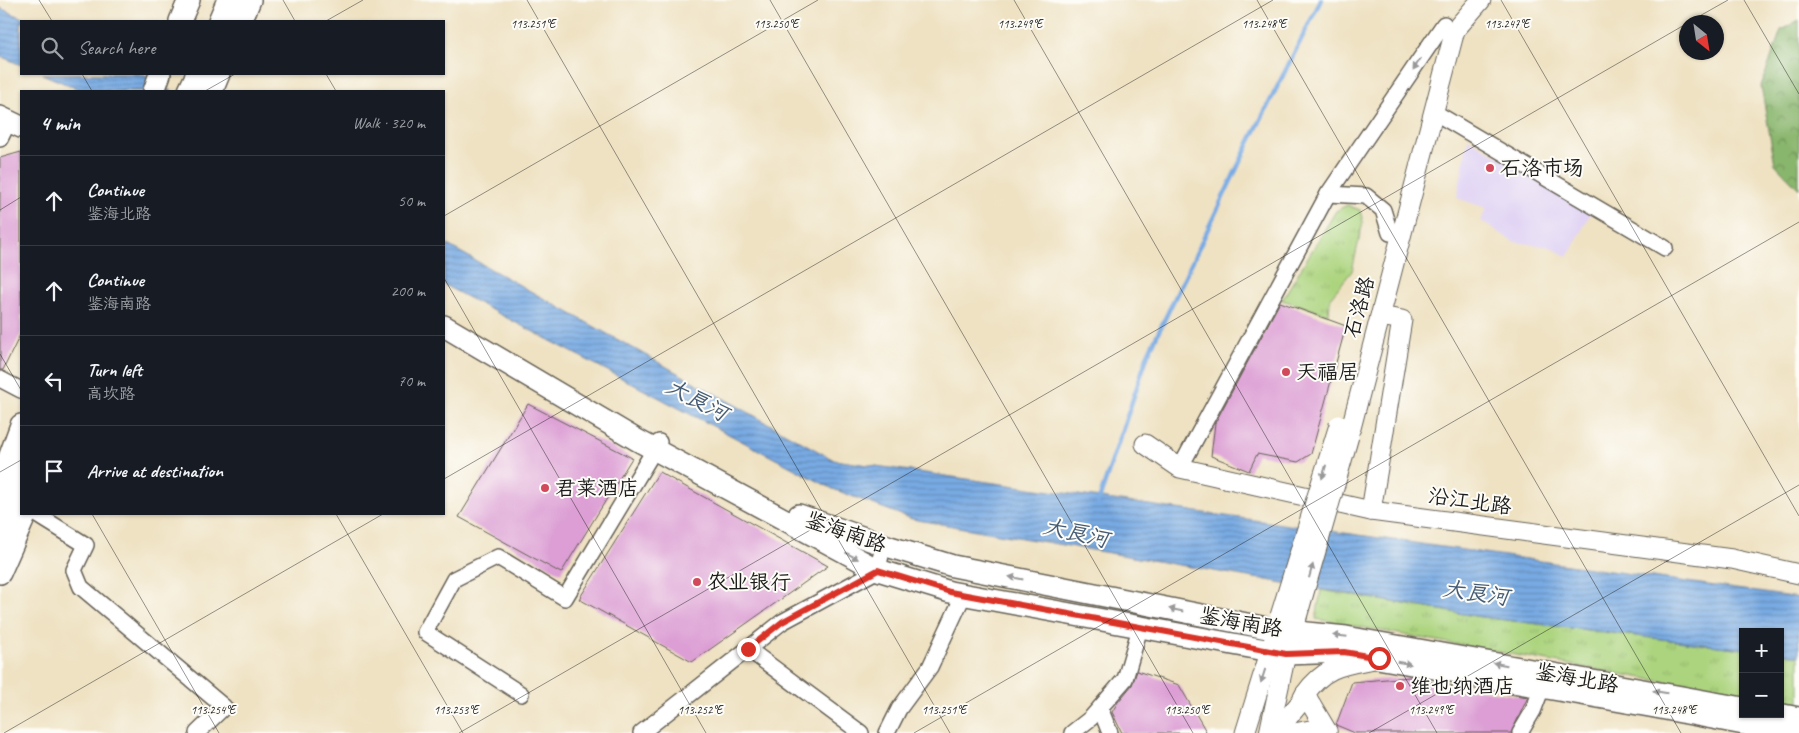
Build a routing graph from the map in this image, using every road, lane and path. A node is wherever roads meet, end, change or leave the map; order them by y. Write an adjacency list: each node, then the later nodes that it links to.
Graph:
1 (189, 0): 7 (main road)
2 (212, 0): 8 (highway)
3 (230, 0): 9 (highway)
4 (250, 0): 10 (main road)
5 (1464, 0): 11 (street, 石洛路)
6 (1481, 0): 20 (street, 石洛路)
7 (180, 20)
8 (204, 20)
9 (221, 20)
10 (241, 20)
11 (1444, 24): 21 (street, one-way to 21); 22 (street, 石洛路)
12 (160, 75): 16 (main road)
13 (181, 75): 17 (highway)
14 (199, 75): 18 (highway)
15 (219, 75): 19 (main road)
16 (154, 90)
17 (174, 90)
18 (191, 90)
19 (212, 90)
20 (1434, 112): 23 (street); 24 (street, 石洛路)
21 (1328, 194): 22 (street); 34 (street)
22 (1390, 233): 29 (street, 石洛路)
23 (1665, 248)
24 (1380, 316): 29 (street, 石洛路); 38 (street)
25 (445, 317): 32 (main road, 鉴海南路)
26 (445, 327): 32 (main road, 鉴海南路)
27 (0, 379): 28 (street)
28 (20, 389)
29 (1345, 426): 47 (street, 石洛路, bridge)
30 (20, 428): 35 (main road)
31 (1145, 444): 34 (street, 沿江北路)
32 (657, 446): 42 (main road, 鉴海南路); 43 (main road, 鉴海南路, one-way to 43); 53 (street)
33 (20, 455): 37 (highway)
34 (1180, 468): 38 (street, 沿江北路)
35 (0, 481)
36 (20, 495): 41 (highway)
37 (0, 504)
38 (1371, 511): 45 (street, 沿江北路)
39 (26, 515): 44 (main road)
40 (38, 515): 60 (street)
41 (0, 543)
42 (884, 545): 43 (street); 47 (main road, 鉴海南路, one-way to 42)
43 (878, 570): 48 (main road, 鉴海南路); 49 (street)
44 (0, 573)
45 (1799, 574)
46 (962, 596): 63 (street)
47 (1287, 624): 50 (street, 石洛路); 55 (main road, 鉴海北路, one-way to 47)
48 (1140, 628): 50 (main road, 鉴海南路); 56 (street)
49 (748, 649): 61 (street); 62 (street)
50 (1278, 653): 51 (main road, 鉴海北路); 66 (street, one-way to 66); 67 (street)
51 (1379, 658): 54 (street); 71 (main road, 鉴海北路, one-way to 71)
52 (1541, 690): 70 (street)
53 (521, 694)
54 (1305, 694): 59 (street); 68 (street)
55 (1739, 707)
56 (1100, 708): 64 (street); 65 (street)
57 (1784, 715): 58 (main road)
58 (1799, 718)
59 (1329, 732): 69 (street)
60 (197, 733)
61 (641, 733)
62 (861, 733)
63 (887, 733)
64 (1072, 733)
65 (1110, 733)
66 (1245, 733)
67 (1269, 733)
68 (1275, 733)
69 (1294, 733)
70 (1520, 733)
71 (1791, 733)

